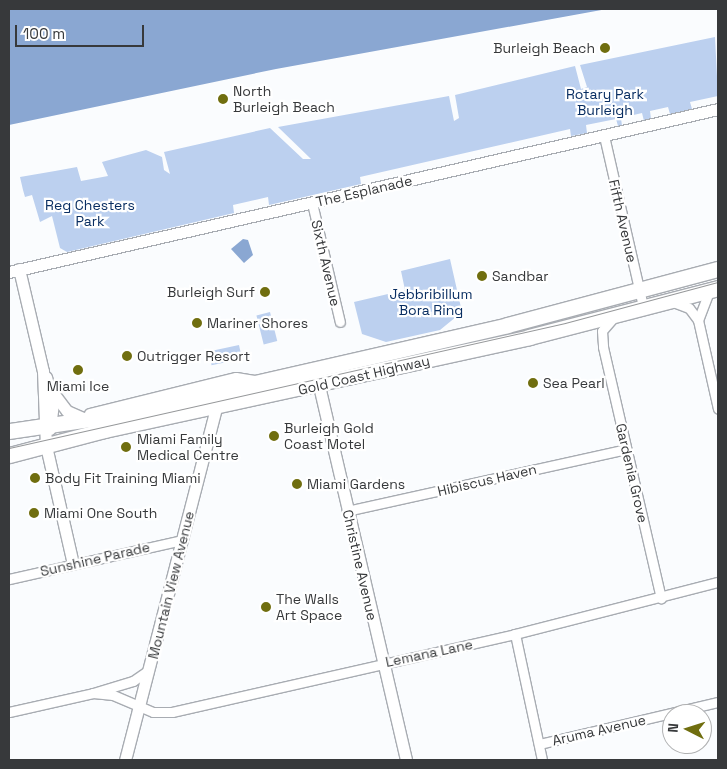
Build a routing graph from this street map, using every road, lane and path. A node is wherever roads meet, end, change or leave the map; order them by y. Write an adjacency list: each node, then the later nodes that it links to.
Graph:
1 (718, 109): 2 (street, The Esplanade)
2 (604, 136): 3 (street, The Esplanade); 7 (street, Fifth Avenue)
3 (312, 203): 5 (street, The Esplanade); 12 (street, Sixth Avenue)
4 (718, 269): 7 (highway, Gold Coast Highway)
5 (14, 270): 17 (street)
6 (714, 288): 8 (highway, Gold Coast Highway); 11 (street)
7 (639, 290): 9 (highway, Gold Coast Highway); 10 (street, Fifth Avenue)
8 (666, 300): 10 (highway, Gold Coast Highway); 11 (street)
9 (587, 304): 14 (street); 16 (highway, Gold Coast Highway)
10 (643, 306): 14 (highway, Gold Coast Highway)
11 (698, 320): 21 (street)
12 (340, 322)
13 (577, 324): 14 (highway, Gold Coast Highway); 15 (street, Gardenia Grove); 18 (highway, Gold Coast Highway)
14 (599, 325): 15 (street, Gardenia Grove)
15 (602, 347): 26 (street, Gardenia Grove)
16 (316, 369): 18 (street, Christine Avenue); 22 (highway, Gold Coast Highway)
17 (43, 371): 19 (street); 23 (street)
18 (319, 385): 20 (highway, Gold Coast Highway); 28 (street, Christine Avenue)
19 (52, 390): 22 (street); 23 (street)
20 (216, 409): 25 (highway, Gold Coast Highway); 29 (street, Mountain View Avenue)
21 (718, 409)
22 (87, 417): 23 (highway, Gold Coast Highway)
23 (48, 423): 24 (highway, Gold Coast Highway); 25 (street)
24 (9, 431)
25 (46, 446): 27 (highway, Gold Coast Highway); 30 (street)
26 (626, 449): 28 (street, Hibiscus Haven); 33 (street, Gardenia Grove)
27 (9, 455)
28 (347, 511): 35 (street, Christine Avenue)
29 (182, 540): 30 (street, Sunshine Parade); 36 (street, Mountain View Avenue)
30 (73, 564): 31 (street, Sunshine Parade)
31 (9, 579)
32 (718, 582): 33 (street, Lemana Lane)
33 (661, 598): 34 (street, Lemana Lane)
34 (515, 634): 35 (street, Lemana Lane); 41 (street)
35 (383, 664): 39 (street, Lemana Lane); 43 (street, Christine Avenue)
36 (149, 670): 37 (street); 39 (street, Mountain View Avenue)
37 (93, 693): 39 (street, Lemana Lane); 40 (street)
38 (718, 702): 41 (street, Aruma Avenue)
39 (140, 706): 42 (street, Mountain View Avenue)
40 (9, 712)
41 (539, 744): 44 (street)
42 (125, 760)
43 (406, 760)
44 (542, 760)

